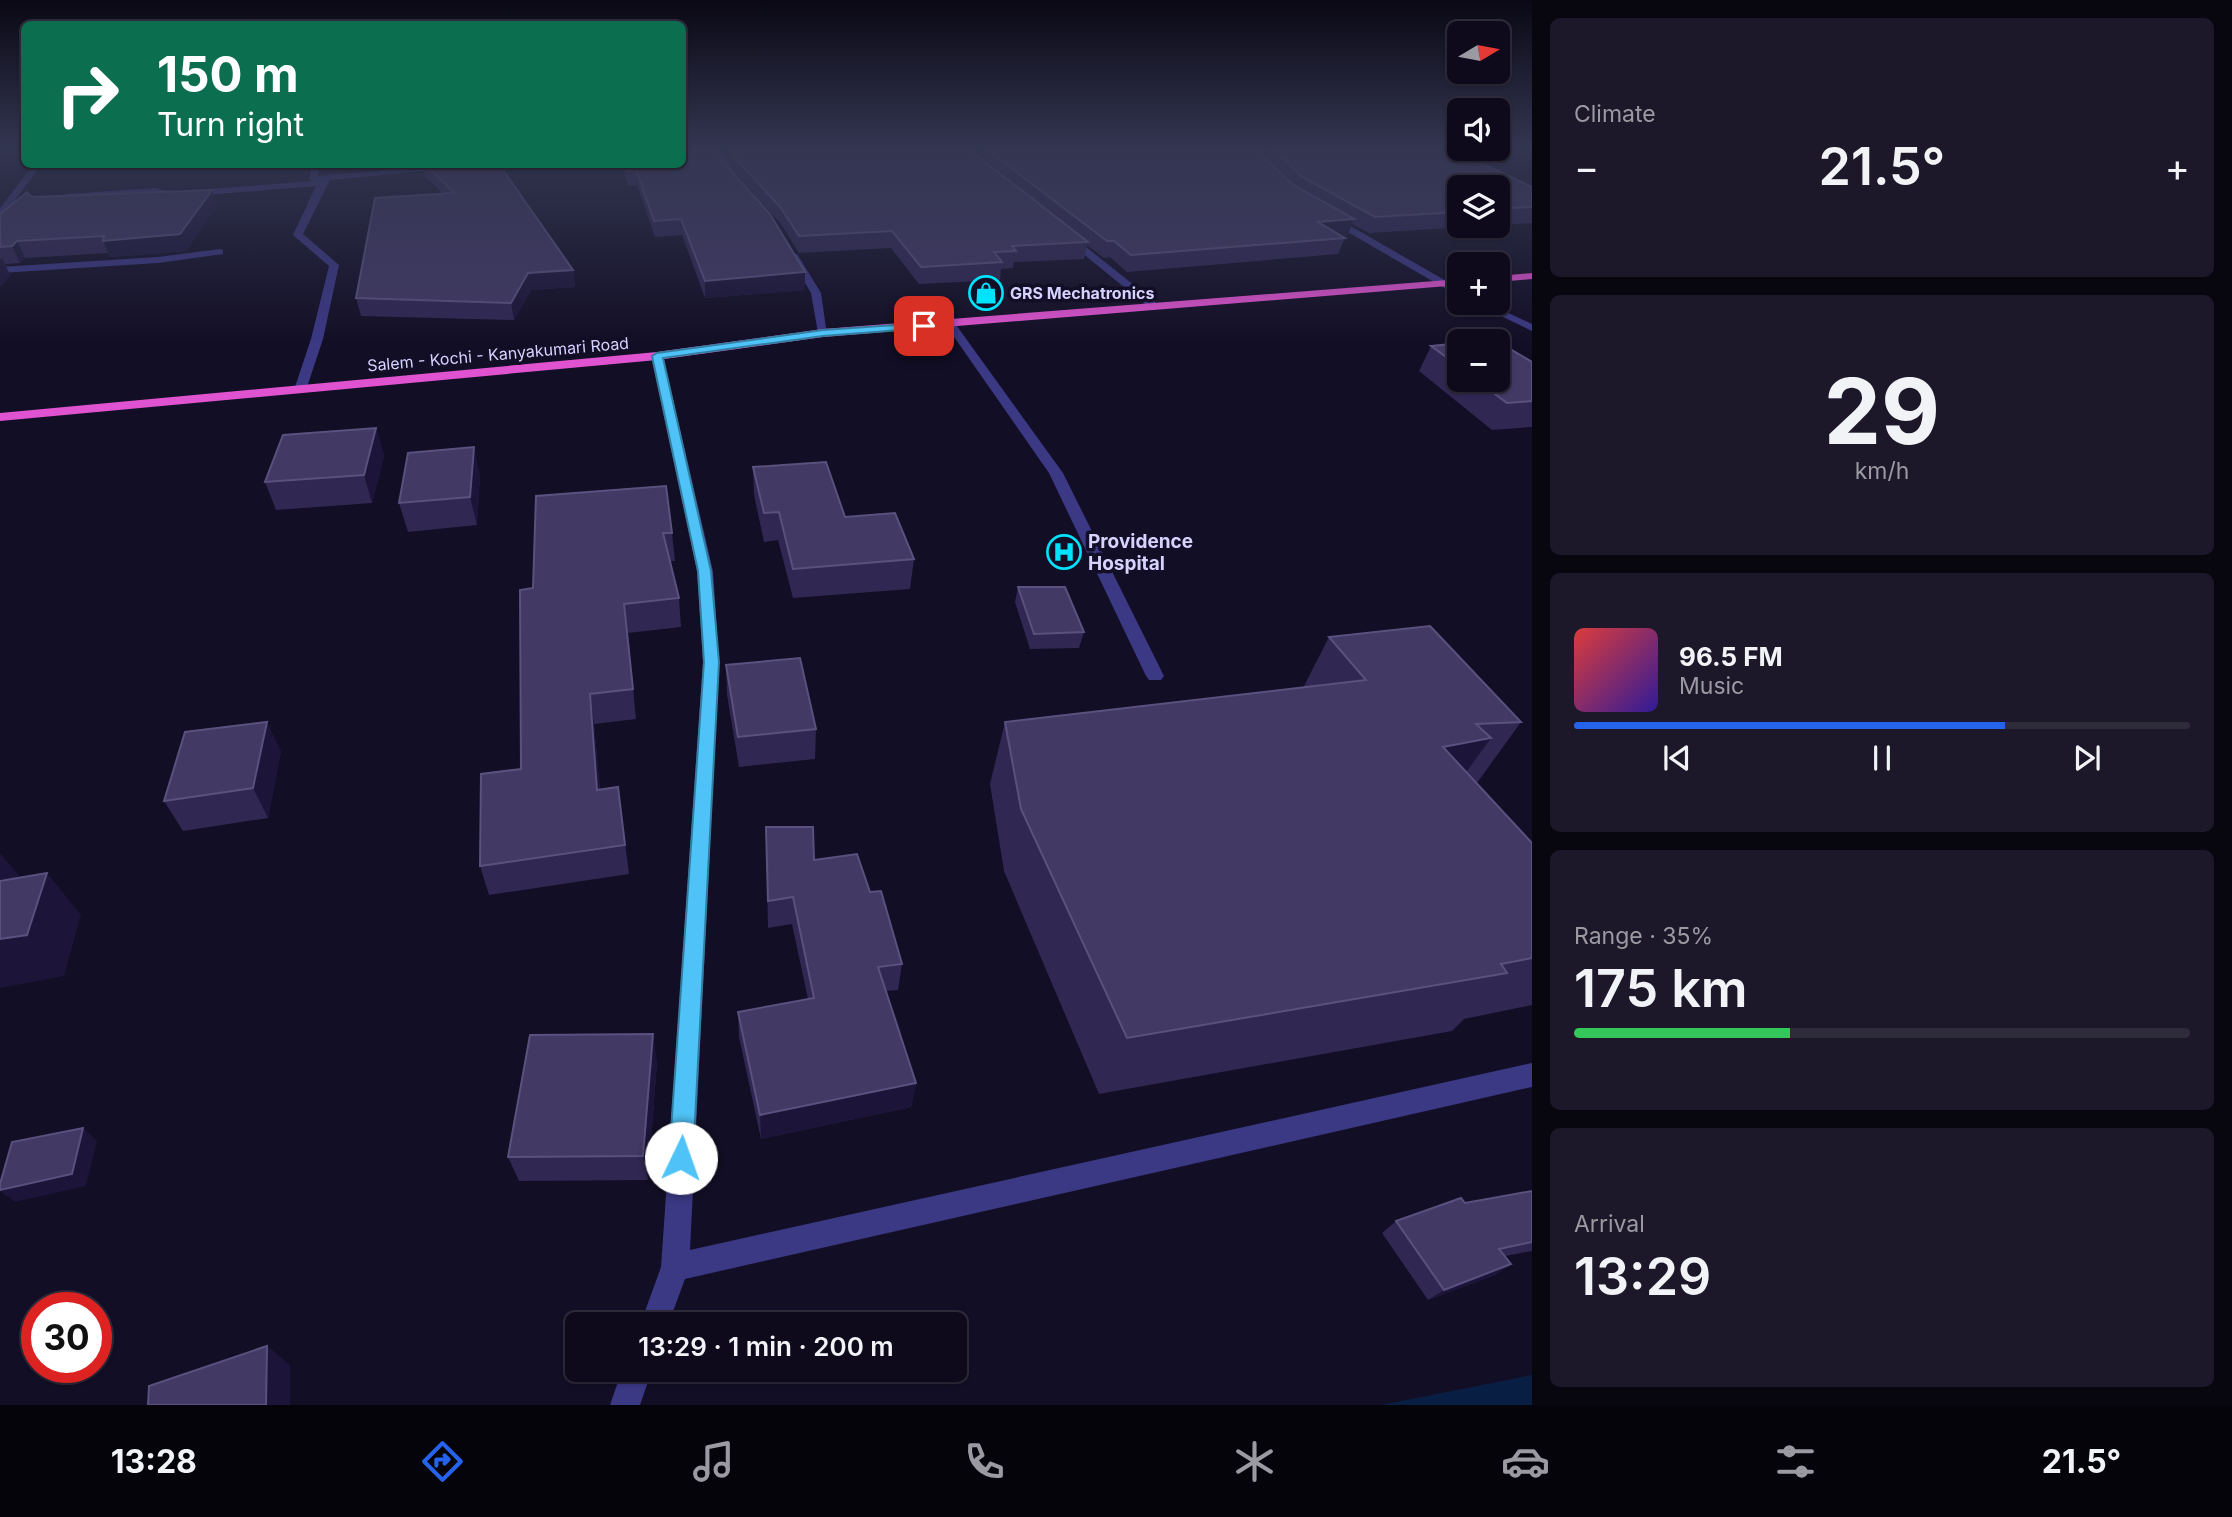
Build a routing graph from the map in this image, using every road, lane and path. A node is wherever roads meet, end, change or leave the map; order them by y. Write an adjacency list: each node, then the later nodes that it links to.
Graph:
1 (310, 212): 18 (street)
2 (1319, 212): 10 (street)
3 (1062, 232): 12 (street)
4 (790, 250): 16 (street)
5 (220, 252): 6 (street)
6 (0, 270)
7 (1532, 276): 8 (highway)
8 (1510, 278)
9 (1447, 283): 10 (highway, Salem - Kochi - Kanyakumari Road)
10 (1439, 284): 11 (street); 12 (highway, Salem - Kochi - Kanyakumari Road)
11 (1447, 288)
12 (1155, 307): 14 (highway, Salem - Kochi - Kanyakumari Road)
13 (1504, 315): 15 (street)
14 (950, 324): 16 (highway, Salem - Kochi - Kanyakumari Road); 20 (street)
15 (1532, 328)
16 (823, 333): 17 (highway, Salem - Kochi - Kanyakumari Road)
17 (657, 356): 18 (highway, Salem - Kochi - Kanyakumari Road); 22 (street)
18 (301, 387): 19 (highway, Salem - Kochi - Kanyakumari Road)
19 (0, 417)
20 (1155, 676)
21 (1532, 1075): 22 (street)
22 (675, 1267): 23 (street)
23 (659, 1312)
24 (633, 1382): 25 (street)
25 (625, 1405)

